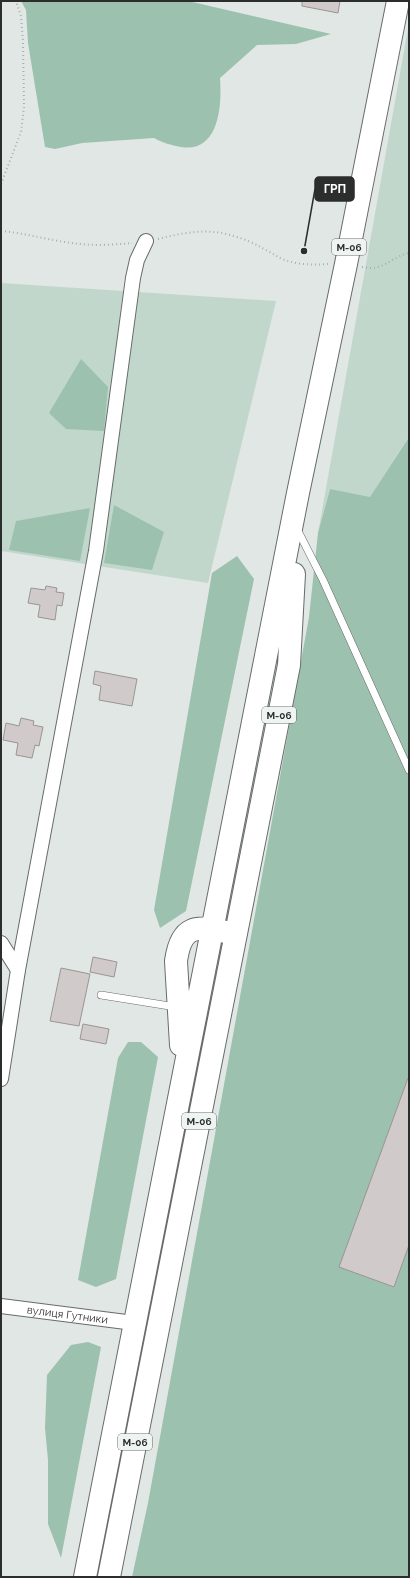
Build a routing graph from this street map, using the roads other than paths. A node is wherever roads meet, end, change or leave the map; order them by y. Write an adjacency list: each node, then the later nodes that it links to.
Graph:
1 (398, 1): 3 (highway, М-06)
2 (146, 241): 9 (street)
3 (298, 493): 4 (highway, М-06); 6 (highway, М-06)
4 (296, 529): 5 (lane); 7 (highway, М-06)
5 (409, 770)
6 (213, 929): 7 (highway); 11 (highway); 12 (highway, М-06)
7 (237, 934): 17 (highway, М-06)
8 (1, 942): 9 (street)
9 (18, 970): 13 (street)
10 (101, 995): 11 (lane)
11 (179, 1007): 12 (highway)
12 (183, 1076): 15 (highway, М-06)
13 (1, 1079)
14 (1, 1306): 15 (street, вулиця Гутники)
15 (134, 1323): 16 (highway, М-06)
16 (86, 1577)
17 (109, 1577)

